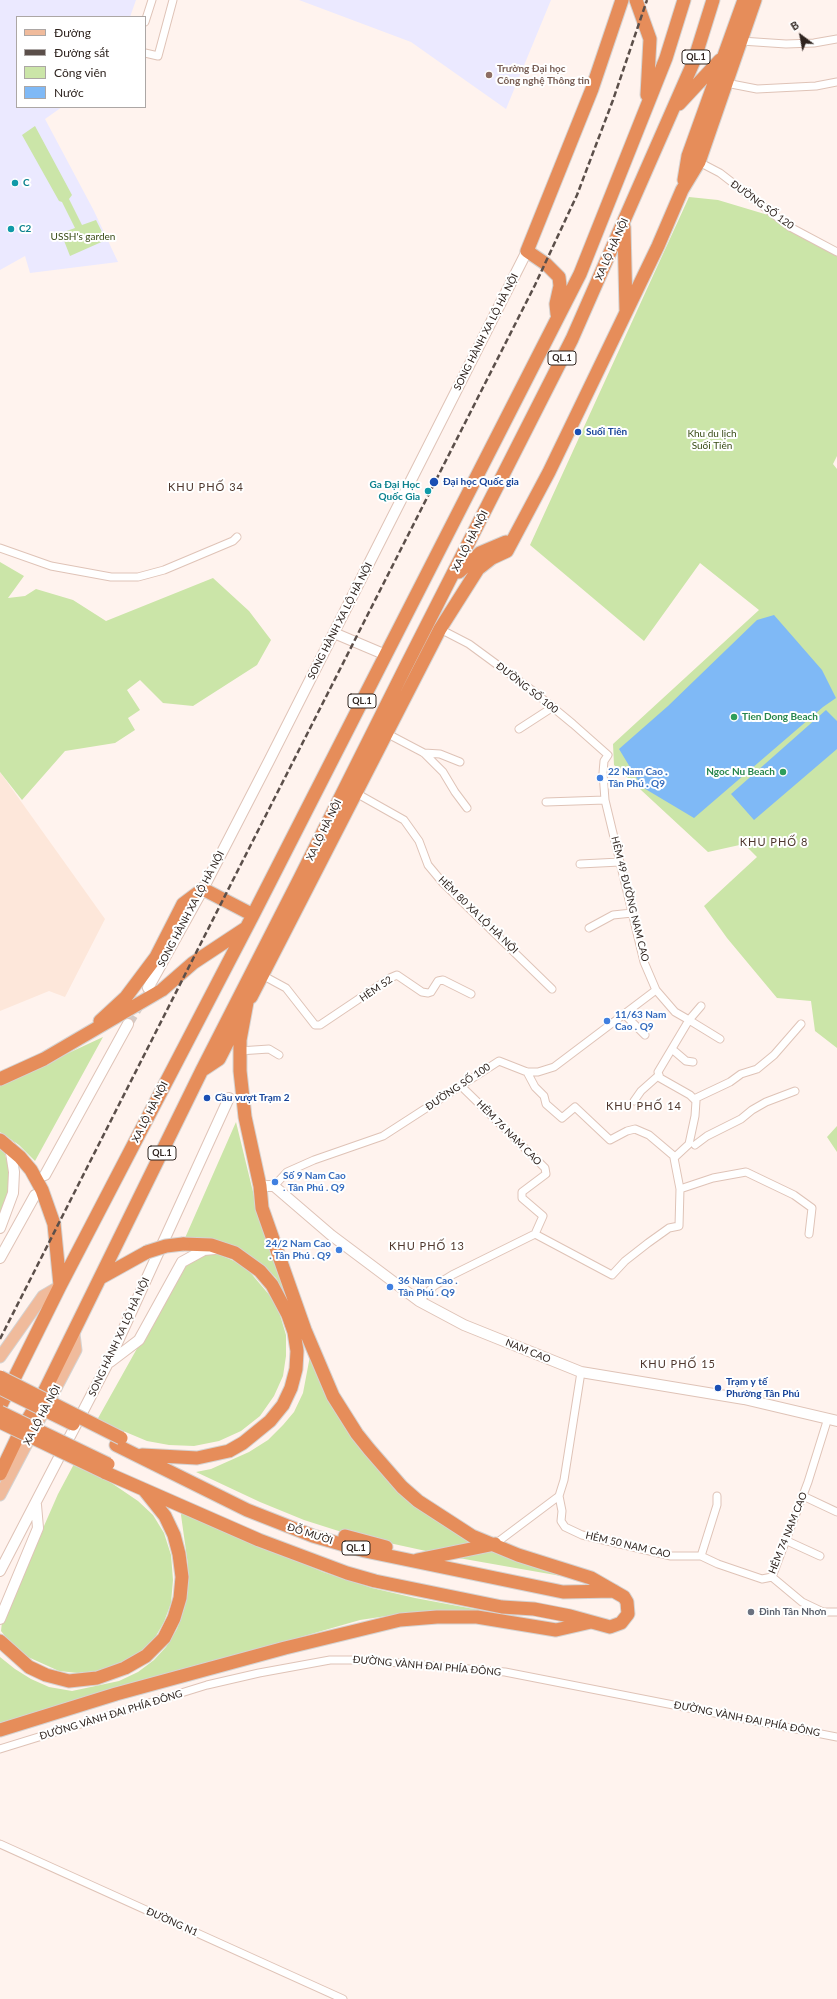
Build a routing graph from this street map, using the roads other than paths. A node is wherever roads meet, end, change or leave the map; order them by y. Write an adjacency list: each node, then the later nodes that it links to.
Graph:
1 (152, 0): 9 (street)
2 (173, 0): 12 (street)
3 (622, 0): 20 (highway)
4 (636, 0): 16 (highway)
5 (684, 0): 16 (highway, XA LỘ HÀ NỘI / QL.1)
6 (713, 0): 17 (highway, XA LỘ HÀ NỘI / QL.1)
7 (744, 0): 13 (highway, XA LỘ HÀ NỘI / QL.1)
8 (755, 0): 11 (highway, XA LỘ HÀ NỘI / QL.1)
9 (146, 19)
10 (837, 39): 11 (street)
11 (741, 41): 14 (highway, XA LỘ HÀ NỘI / QL.1)
12 (146, 53)
13 (724, 55): 14 (highway, XA LỘ HÀ NỘI / QL.1); 17 (highway)
14 (721, 82): 15 (street); 18 (highway, XA LỘ HÀ NỘI / QL.1)
15 (837, 82)
16 (647, 105): 23 (highway, XA LỘ HÀ NỘI / QL.1)
17 (672, 111): 19 (highway, XA LỘ HÀ NỘI / QL.1)
18 (694, 159): 21 (street, ĐƯỜNG SỐ 120); 22 (highway, XA LỘ HÀ NỘI / QL.1)
19 (624, 223): 22 (highway); 27 (highway, XA LỘ HÀ NỘI / QL.1)
20 (526, 251): 23 (highway, XA LỘ HÀ NỘI / QL.1); 30 (main road, SONG HÀNH XA LỘ HÀ NỘI)
21 (837, 252)
22 (626, 312): 25 (highway, XA LỘ HÀ NỘI / QL.1)
23 (558, 318): 31 (highway, XA LỘ HÀ NỘI / QL.1)
24 (237, 538): 26 (street)
25 (513, 539): 27 (highway); 29 (highway, XA LỘ HÀ NỘI / QL.1)
26 (0, 548)
27 (450, 582): 28 (highway, XA LỘ HÀ NỘI / QL.1)
28 (429, 622): 29 (highway); 45 (highway, XA LỘ HÀ NỘI / QL.1)
29 (440, 629): 32 (street, ĐƯỜNG SỐ 100); 34 (highway, XA LỘ HÀ NỘI / QL.1)
30 (334, 632): 31 (main road); 46 (main road, SONG HÀNH XA LỘ HÀ NỘI)
31 (386, 655): 48 (highway, XA LỘ HÀ NỘI / QL.1)
32 (553, 707): 33 (street); 36 (street, ĐƯỜNG SỐ 100)
33 (519, 729)
34 (386, 733): 35 (street); 38 (highway, XA LỘ HÀ NỘI / QL.1)
35 (424, 753): 37 (street); 41 (street)
36 (608, 755): 39 (street, HẺM 49 ĐƯỜNG NAM CAO)
37 (460, 762)
38 (356, 793): 42 (highway, XA LỘ HÀ NỘI / QL.1); 53 (street, HẺM 80 XA LỘ HÀ NỘI)
39 (605, 800): 40 (street); 43 (street, HẺM 49 ĐƯỜNG NAM CAO)
40 (546, 802)
41 (467, 808)
42 (321, 860): 45 (highway); 51 (highway, XA LỘ HÀ NỘI / QL.1)
43 (620, 862): 44 (street); 47 (street, HẺM 49 ĐƯỜNG NAM CAO)
44 (580, 864)
45 (300, 878): 51 (highway, XA LỘ HÀ NỘI / QL.1)
46 (203, 889): 48 (highway); 52 (main road, SONG HÀNH XA LỘ HÀ NỘI); 63 (highway)
47 (632, 913): 50 (street); 54 (street, HẺM 49 ĐƯỜNG NAM CAO)
48 (253, 916): 49 (highway, XA LỘ HÀ NỘI)
49 (246, 928): 63 (highway); 94 (highway, XA LỘ HÀ NỘI)
50 (589, 928)
51 (258, 973): 55 (street, HẺM 52); 56 (highway); 71 (highway, XA LỘ HÀ NỘI / QL.1)
52 (148, 988)
53 (552, 989)
54 (656, 990): 58 (street); 59 (street, HẺM 49 ĐƯỜNG NAM CAO)
55 (471, 994)
56 (247, 1004): 66 (highway); 71 (highway, XA LỘ HÀ NỘI / QL.1)
57 (702, 1006): 59 (street)
58 (624, 1014): 62 (street); 72 (street)
59 (688, 1020): 64 (street, HẺM 49 ĐƯỜNG NAM CAO); 65 (street)
60 (128, 1024): 83 (main road)
61 (802, 1024): 78 (street)
62 (645, 1035)
63 (81, 1038): 69 (highway)
64 (720, 1039)
65 (672, 1049): 68 (street); 73 (street)
66 (239, 1051): 67 (street); 84 (highway)
67 (279, 1055)
68 (693, 1062)
69 (26, 1067): 70 (highway); 74 (highway)
70 (0, 1069)
71 (202, 1070): 93 (highway, XA LỘ HÀ NỘI / QL.1)
72 (526, 1072): 75 (street, ĐƯỜNG SỐ 100); 82 (street)
73 (659, 1075): 78 (street); 79 (street)
74 (0, 1078)
75 (461, 1086): 85 (street, ĐƯỜNG SỐ 100); 89 (street, HẺM 76 NAM CAO)
76 (794, 1091): 81 (street)
77 (229, 1098): 98 (main road, SONG HÀNH XA LỘ HÀ NỘI)
78 (694, 1099): 81 (street)
79 (634, 1101)
80 (5, 1143): 88 (main road); 94 (highway)
81 (692, 1144): 82 (street)
82 (675, 1157): 86 (street)
83 (45, 1175)
84 (260, 1186): 85 (main road); 120 (highway)
85 (274, 1186): 95 (main road, NAM CAO)
86 (680, 1189): 89 (street); 90 (street)
87 (35, 1194): 92 (main road)
88 (0, 1228)
89 (535, 1234): 95 (street)
90 (809, 1234)
91 (223, 1249): 93 (highway, QL.1, bridge); 98 (main road); 108 (highway, QL.1)
92 (0, 1258)
93 (102, 1277): 96 (highway, XA LỘ HÀ NỘI / QL.1)
94 (60, 1286): 97 (main road); 102 (highway, XA LỘ HÀ NỘI)
95 (419, 1301): 99 (main road, NAM CAO)
96 (74, 1334): 111 (highway, XA LỘ HÀ NỘI / QL.1); 113 (main road, XA LỘ HÀ NỘI / QL.1)
97 (0, 1357)
98 (108, 1363): 117 (main road, SONG HÀNH XA LỘ HÀ NỘI)
99 (581, 1372): 104 (main road, NAM CAO); 114 (street, HẺM 50 NAM CAO)
100 (0, 1377): 106 (highway, QL.1, bridge)
101 (0, 1388): 106 (highway, QL.1, bridge)
102 (0, 1407)
103 (0, 1412): 109 (highway, QL.1, bridge)
104 (832, 1419): 116 (street, HẺM 74 NAM CAO)
105 (0, 1422): 109 (highway, QL.1, bridge)
106 (118, 1441): 107 (highway, ĐỖ MƯỜI / QL.1); 108 (highway, ĐỖ MƯỜI / QL.1)
107 (135, 1454): 108 (highway, QL.1); 124 (highway, ĐỖ MƯỜI / QL.1)
108 (159, 1456): 123 (highway, ĐỖ MƯỜI / QL.1)
109 (106, 1468): 110 (highway, ĐỖ MƯỜI / QL.1); 112 (highway, ĐỖ MƯỜI / QL.1)
110 (126, 1473): 112 (highway, QL.1); 129 (highway, ĐỖ MƯỜI / QL.1)
111 (0, 1474)
112 (142, 1488): 129 (highway, ĐỖ MƯỜI / QL.1); 133 (highway, QL.1)
113 (0, 1495)
114 (558, 1496): 120 (street); 121 (street, HẺM 50 NAM CAO)
115 (717, 1496): 121 (street)
116 (803, 1496): 118 (street); 119 (street, HẺM 74 NAM CAO)
117 (36, 1505): 125 (main road, SONG HÀNH XA LỘ HÀ NỘI); 131 (main road)
118 (837, 1512)
119 (785, 1540): 122 (street); 126 (street, HẺM 74 NAM CAO)
120 (495, 1544): 123 (highway); 127 (highway)
121 (701, 1556): 126 (street, HẺM 74 NAM CAO)
122 (820, 1556)
123 (430, 1558): 124 (highway); 127 (highway, ĐỖ MƯỜI / QL.1)
124 (407, 1561): 128 (highway, ĐỖ MƯỜI / QL.1)
125 (0, 1571)
126 (772, 1578): 130 (street)
127 (600, 1583): 128 (highway, ĐỖ MƯỜI / QL.1)
128 (614, 1591): 132 (highway, ĐỖ MƯỜI / QL.1)
129 (534, 1609): 132 (highway, ĐỖ MƯỜI / QL.1)
130 (837, 1612)
131 (0, 1619)
132 (591, 1622): 134 (highway)
133 (0, 1641)
134 (0, 1730)
135 (837, 1737): 136 (street, ĐƯỜNG VÀNH ĐAI PHÍA ĐÔNG)
136 (0, 1749)
137 (0, 1844): 138 (street, ĐƯỜNG N1)
138 (344, 1999)

